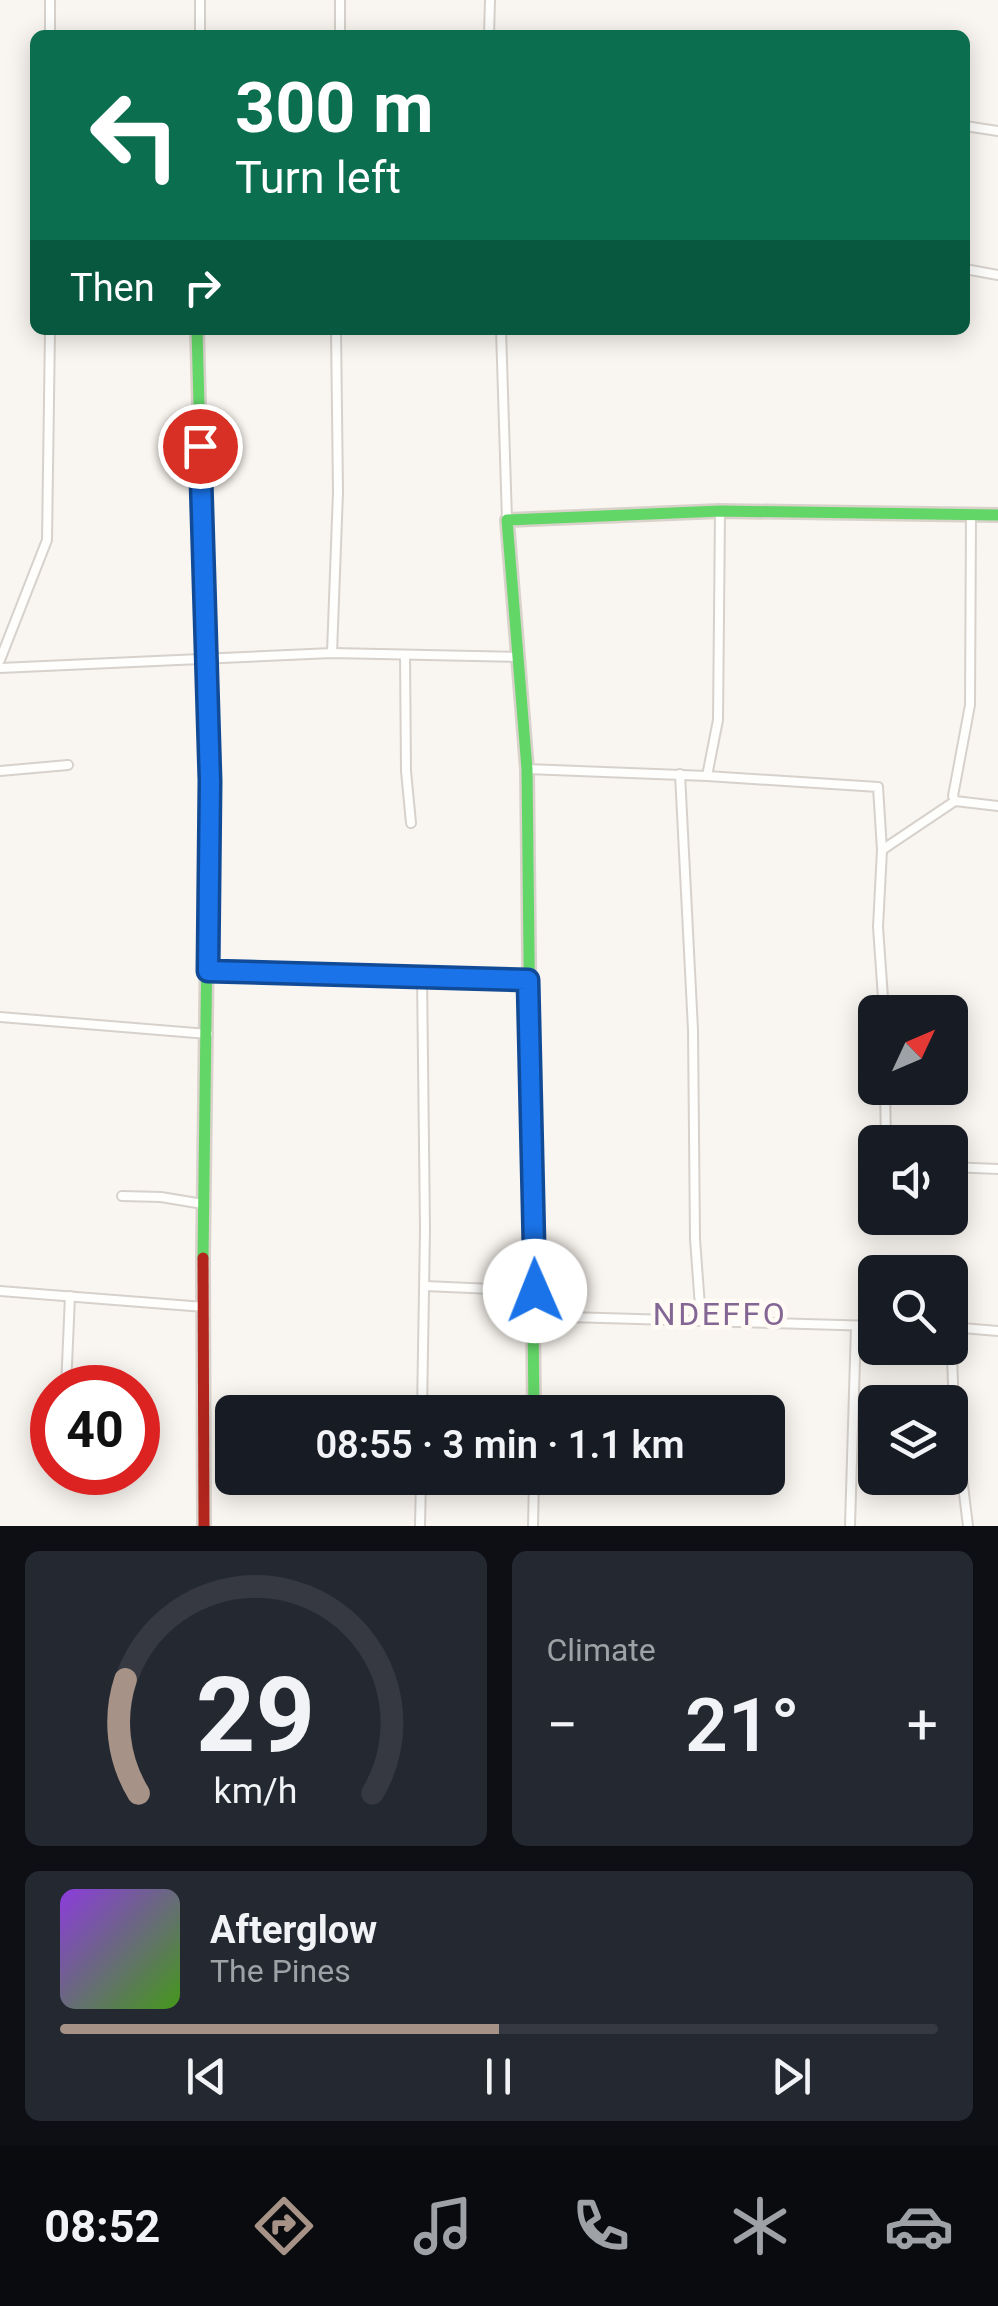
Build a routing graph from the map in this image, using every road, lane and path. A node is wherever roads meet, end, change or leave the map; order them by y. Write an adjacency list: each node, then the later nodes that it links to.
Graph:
1 (50, 0): 5 (street)
2 (200, 0): 6 (street)
3 (340, 0): 7 (street)
4 (490, 0): 8 (street)
5 (50, 30)
6 (200, 30)
7 (340, 30)
8 (489, 30)
9 (970, 127): 10 (street)
10 (998, 131)
11 (970, 270): 12 (street)
12 (998, 275)
13 (50, 335): 24 (street)
14 (197, 335): 25 (street)
15 (336, 335): 21 (street)
16 (501, 335): 20 (street)
17 (720, 511): 18 (street); 20 (street); 31 (street)
18 (971, 515): 19 (street); 32 (street)
19 (998, 515)
20 (507, 520): 23 (street)
21 (332, 653): 22 (street); 25 (street)
22 (405, 654): 23 (street); 34 (street)
23 (518, 657): 28 (street)
24 (0, 660)
25 (204, 660): 26 (street); 36 (street)
26 (0, 668)
27 (68, 766): 29 (street)
28 (527, 769): 30 (street); 38 (street)
29 (0, 771)
30 (680, 774): 31 (street); 52 (street)
31 (707, 776): 35 (street)
32 (955, 802): 33 (street); 35 (street)
33 (998, 806)
34 (411, 824)
35 (882, 850): 39 (street)
36 (208, 971): 37 (street); 41 (street)
37 (422, 976): 38 (street); 46 (street)
38 (528, 980): 48 (street)
39 (883, 995)
40 (0, 1018): 41 (street)
41 (208, 1034): 45 (street)
42 (968, 1167): 43 (street)
43 (998, 1168)
44 (122, 1196): 45 (street)
45 (203, 1204): 50 (street)
46 (425, 1286): 48 (street); 58 (street)
47 (0, 1291): 49 (street)
48 (535, 1291): 51 (street)
49 (70, 1296): 50 (street); 56 (street)
50 (204, 1307): 62 (street)
51 (535, 1316): 52 (street); 59 (street)
52 (701, 1320): 53 (street)
53 (856, 1326): 65 (street)
54 (968, 1328): 55 (street)
55 (998, 1331)
56 (67, 1365)
57 (952, 1365): 66 (street)
58 (422, 1395)
59 (534, 1395)
60 (421, 1495): 63 (street)
61 (534, 1495): 64 (street)
62 (204, 1526)
63 (420, 1526)
64 (533, 1526)
65 (850, 1526)
66 (968, 1526)

